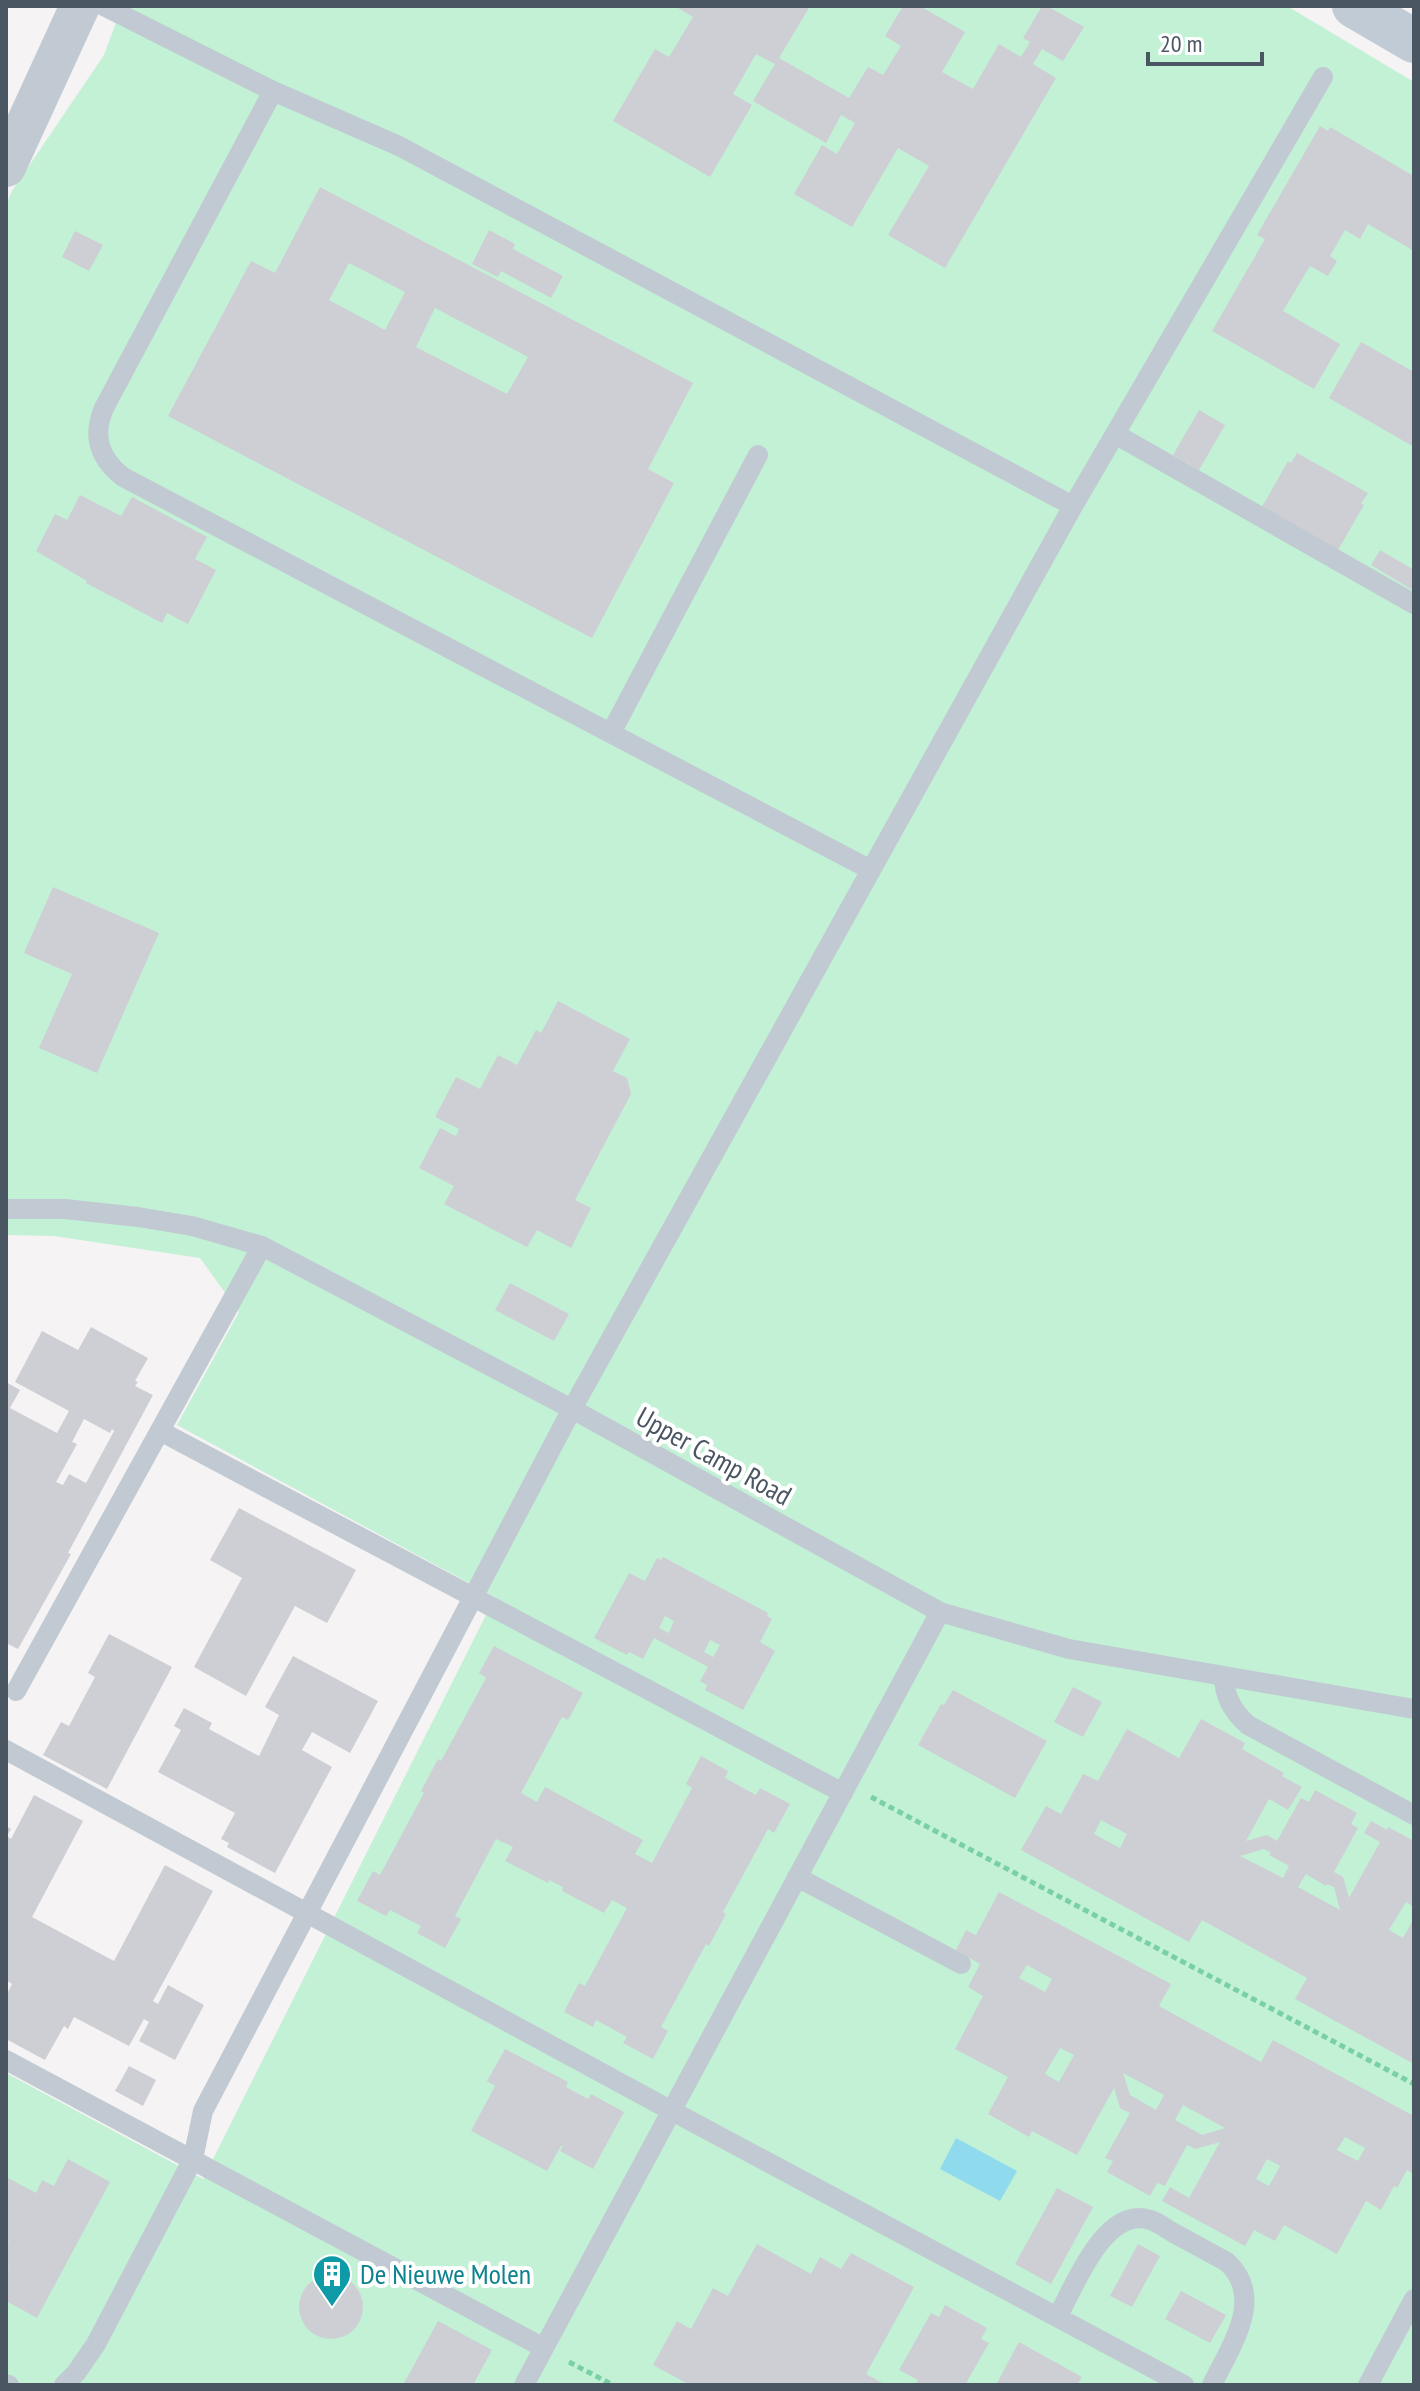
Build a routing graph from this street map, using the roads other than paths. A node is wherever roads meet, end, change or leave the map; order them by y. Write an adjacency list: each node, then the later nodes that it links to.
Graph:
1 (80, 6): 7 (street)
2 (104, 6): 6 (lane)
3 (1354, 6): 4 (street)
4 (1414, 41)
5 (1323, 77): 8 (lane)
6 (273, 91): 10 (lane); 12 (lane)
7 (6, 167)
8 (1115, 434): 10 (lane); 11 (lane)
9 (758, 455): 12 (lane)
10 (1073, 506): 13 (lane)
11 (1414, 604)
12 (611, 733): 13 (lane)
13 (871, 870): 16 (lane)
14 (6, 1209): 15 (lane, Upper Camp Road)
15 (262, 1246): 16 (lane, Upper Camp Road); 17 (lane)
16 (572, 1409): 18 (lane); 19 (lane, Upper Camp Road)
17 (160, 1431): 18 (lane); 21 (lane)
18 (473, 1598): 24 (lane); 27 (lane)
19 (940, 1612): 20 (lane, Upper Camp Road); 24 (lane)
20 (1224, 1676): 22 (lane, Upper Camp Road); 25 (lane)
21 (16, 1691)
22 (1414, 1709)
23 (6, 1750): 27 (lane)
24 (843, 1793): 26 (lane)
25 (1414, 1815)
26 (797, 1877): 28 (lane); 30 (lane)
27 (307, 1914): 30 (lane); 31 (lane)
28 (961, 1964)
29 (6, 2060): 31 (lane)
30 (672, 2111): 33 (lane); 34 (lane)
31 (193, 2159): 34 (lane); 35 (lane)
32 (1414, 2299): 39 (lane)
33 (1058, 2316): 37 (lane); 38 (lane)
34 (544, 2348): 36 (lane)
35 (64, 2385)
36 (524, 2385)
37 (1184, 2385)
38 (1212, 2385)
39 (1368, 2385)

